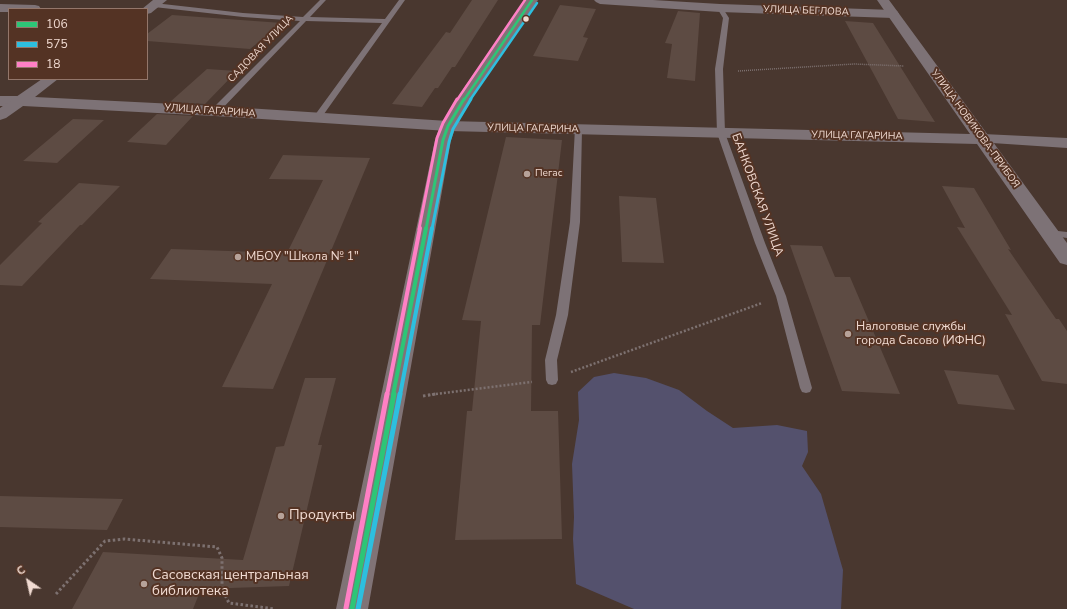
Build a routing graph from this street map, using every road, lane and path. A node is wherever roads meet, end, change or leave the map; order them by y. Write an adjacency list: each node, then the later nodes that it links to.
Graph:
1 (323, 0): 9 (lane, САДОВАЯ УЛИЦА)
2 (402, 0): 10 (lane)
3 (532, 0): 19 (main road)
4 (600, 0): 7 (street, УЛИЦА БЕГЛОВА)
5 (883, 0): 8 (street, УЛИЦА НОВИКОВА-ПРИБОЯ)
6 (154, 5): 9 (lane)
7 (720, 8): 8 (street, УЛИЦА БЕГЛОВА); 12 (lane, БАНКОВСКАЯ УЛИЦА)
8 (893, 14): 11 (street, УЛИЦА НОВИКОВА-ПРИБОЯ)
9 (304, 19): 10 (lane); 16 (lane, САДОВАЯ УЛИЦА)
10 (386, 21): 18 (lane)
11 (930, 67): 12 (path); 22 (street, УЛИЦА НОВИКОВА-ПРИБОЯ)
12 (719, 73): 21 (lane, БАНКОВСКАЯ УЛИЦА)
13 (50, 80): 15 (street)
14 (0, 101): 15 (street, УЛИЦА ГАГАРИНА)
15 (20, 101): 16 (street, УЛИЦА ГАГАРИНА); 17 (street)
16 (215, 111): 18 (street, УЛИЦА ГАГАРИНА)
17 (0, 115)
18 (316, 119): 19 (street, УЛИЦА ГАГАРИНА)
19 (448, 126): 20 (street, УЛИЦА ГАГАРИНА); 33 (main road)
20 (578, 130): 21 (street, УЛИЦА ГАГАРИНА); 28 (lane)
21 (721, 133): 22 (street, УЛИЦА ГАГАРИНА); 27 (lane, БАНКОВСКАЯ УЛИЦА)
22 (983, 139): 23 (street, УЛИЦА ГАГАРИНА); 24 (street, УЛИЦА НОВИКОВА-ПРИБОЯ)
23 (1067, 143)
24 (1049, 233): 25 (lane); 26 (street, УЛИЦА НОВИКОВА-ПРИБОЯ)
25 (1067, 235)
26 (1067, 258)
27 (782, 296): 28 (path); 29 (lane, БАНКОВСКАЯ УЛИЦА)
28 (552, 380): 30 (path)
29 (806, 388)
30 (423, 396)
31 (56, 594): 32 (path)
32 (275, 609)
33 (352, 609)

